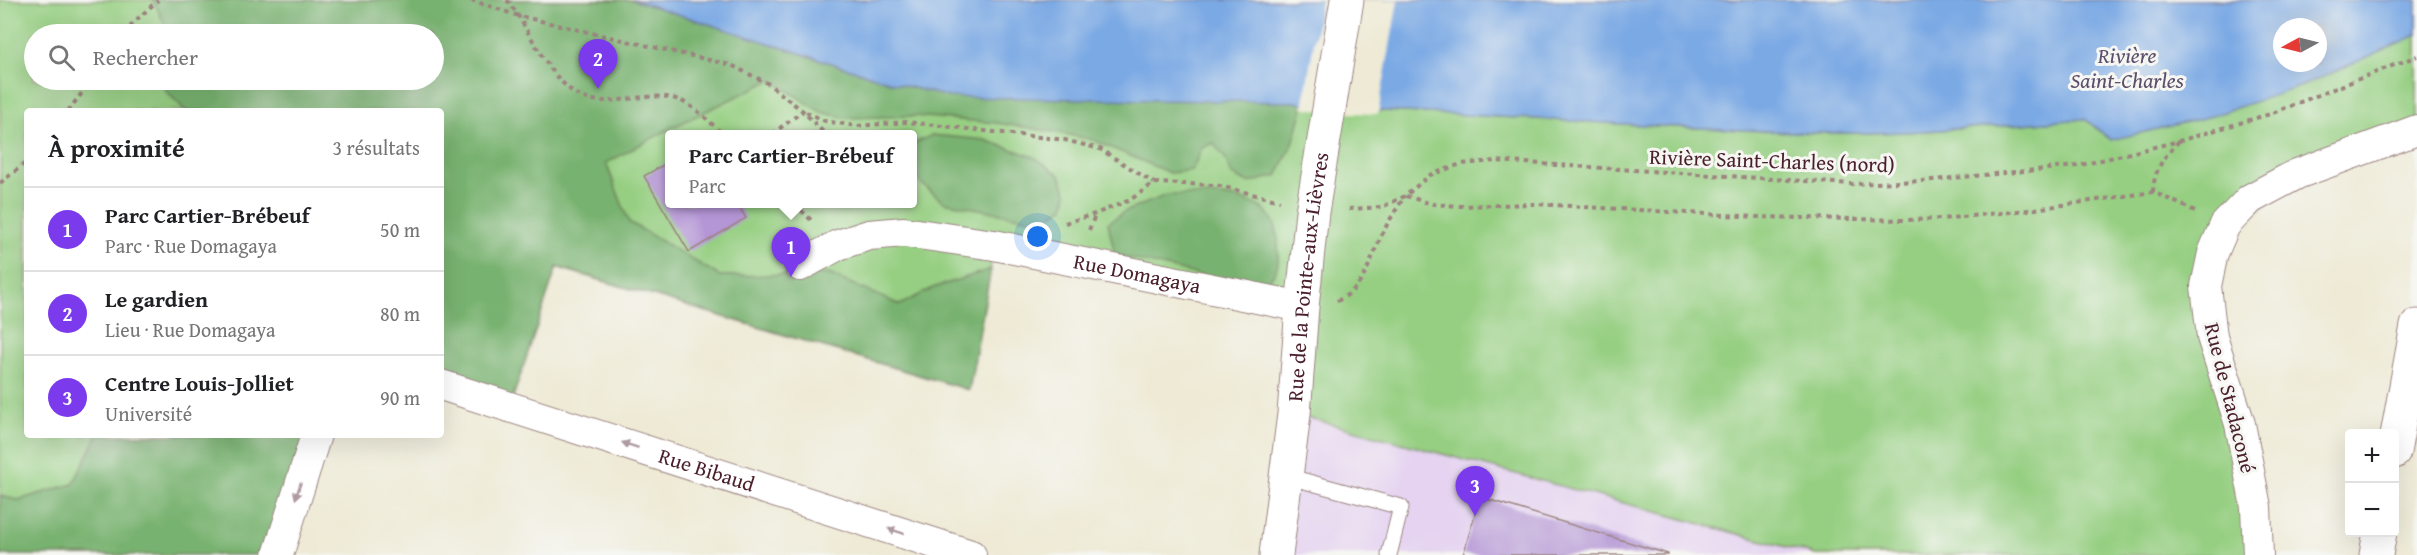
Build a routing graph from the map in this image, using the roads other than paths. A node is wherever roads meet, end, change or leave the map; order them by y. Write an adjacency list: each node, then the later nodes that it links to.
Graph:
1 (1347, 0): 4 (main road, Rue de la Pointe-aux-Lièvres)
2 (2417, 130): 15 (street, Rue de Stadaconé)
3 (800, 266): 4 (street, Rue Domagaya)
4 (1302, 307): 9 (main road, Rue de la Pointe-aux-Lièvres)
5 (2417, 326): 7 (main road)
6 (444, 386): 12 (street, Rue Bibaud, one-way to 6)
7 (2398, 429)
8 (315, 438): 11 (street, one-way to 11)
9 (1286, 476): 13 (main road, Rue de la Pointe-aux-Lièvres); 14 (lane)
10 (2379, 537): 16 (main road)
11 (278, 555)
12 (972, 555)
13 (1276, 555)
14 (1389, 555)
15 (2258, 555)
16 (2376, 555)

